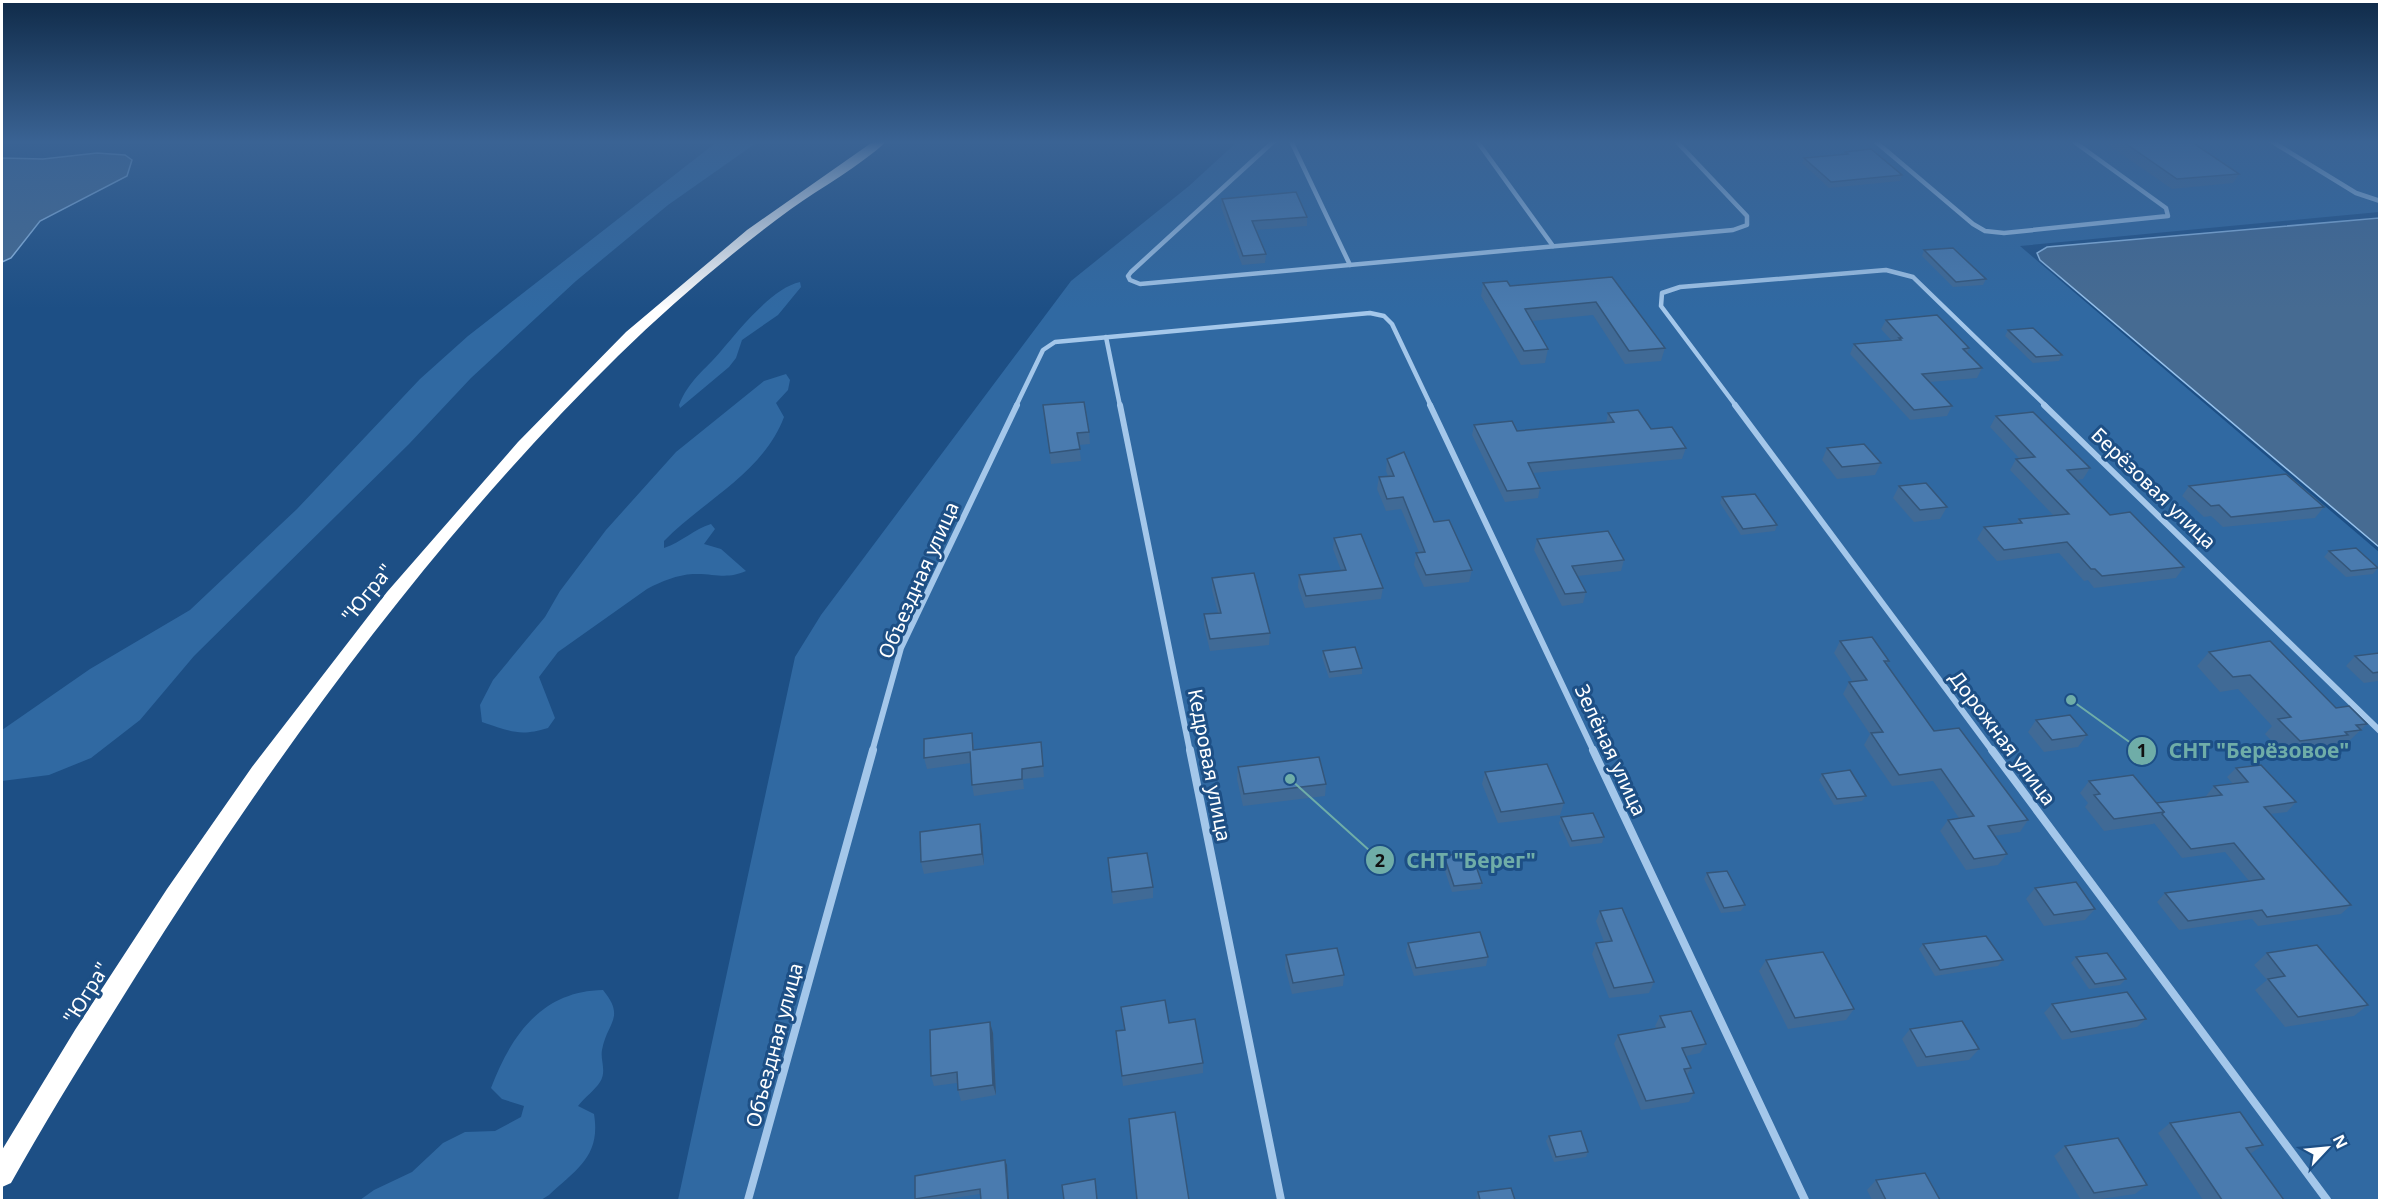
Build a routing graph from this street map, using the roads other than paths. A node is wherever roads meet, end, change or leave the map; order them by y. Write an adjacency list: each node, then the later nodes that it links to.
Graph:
1 (799, 197): 14 (highway, "Югра")
2 (1213, 197): 9 (street)
3 (1318, 197): 9 (street)
4 (1518, 197): 8 (street)
5 (1727, 197): 8 (street)
6 (1941, 197): 7 (street)
7 (2148, 197)
8 (1553, 246): 9 (street)
9 (1350, 265)
10 (1662, 294): 13 (street, Берёзовая улица); 18 (street, Дорожная улица)
11 (1384, 316): 12 (street, Объездная улица); 17 (street, Зелёная улица)
12 (1106, 337): 15 (street, Объездная улица); 16 (street, Кедровая улица)
13 (2379, 731)
14 (2, 1174)
15 (748, 1200)
16 (1281, 1200)
17 (1805, 1200)
18 (2327, 1200)

